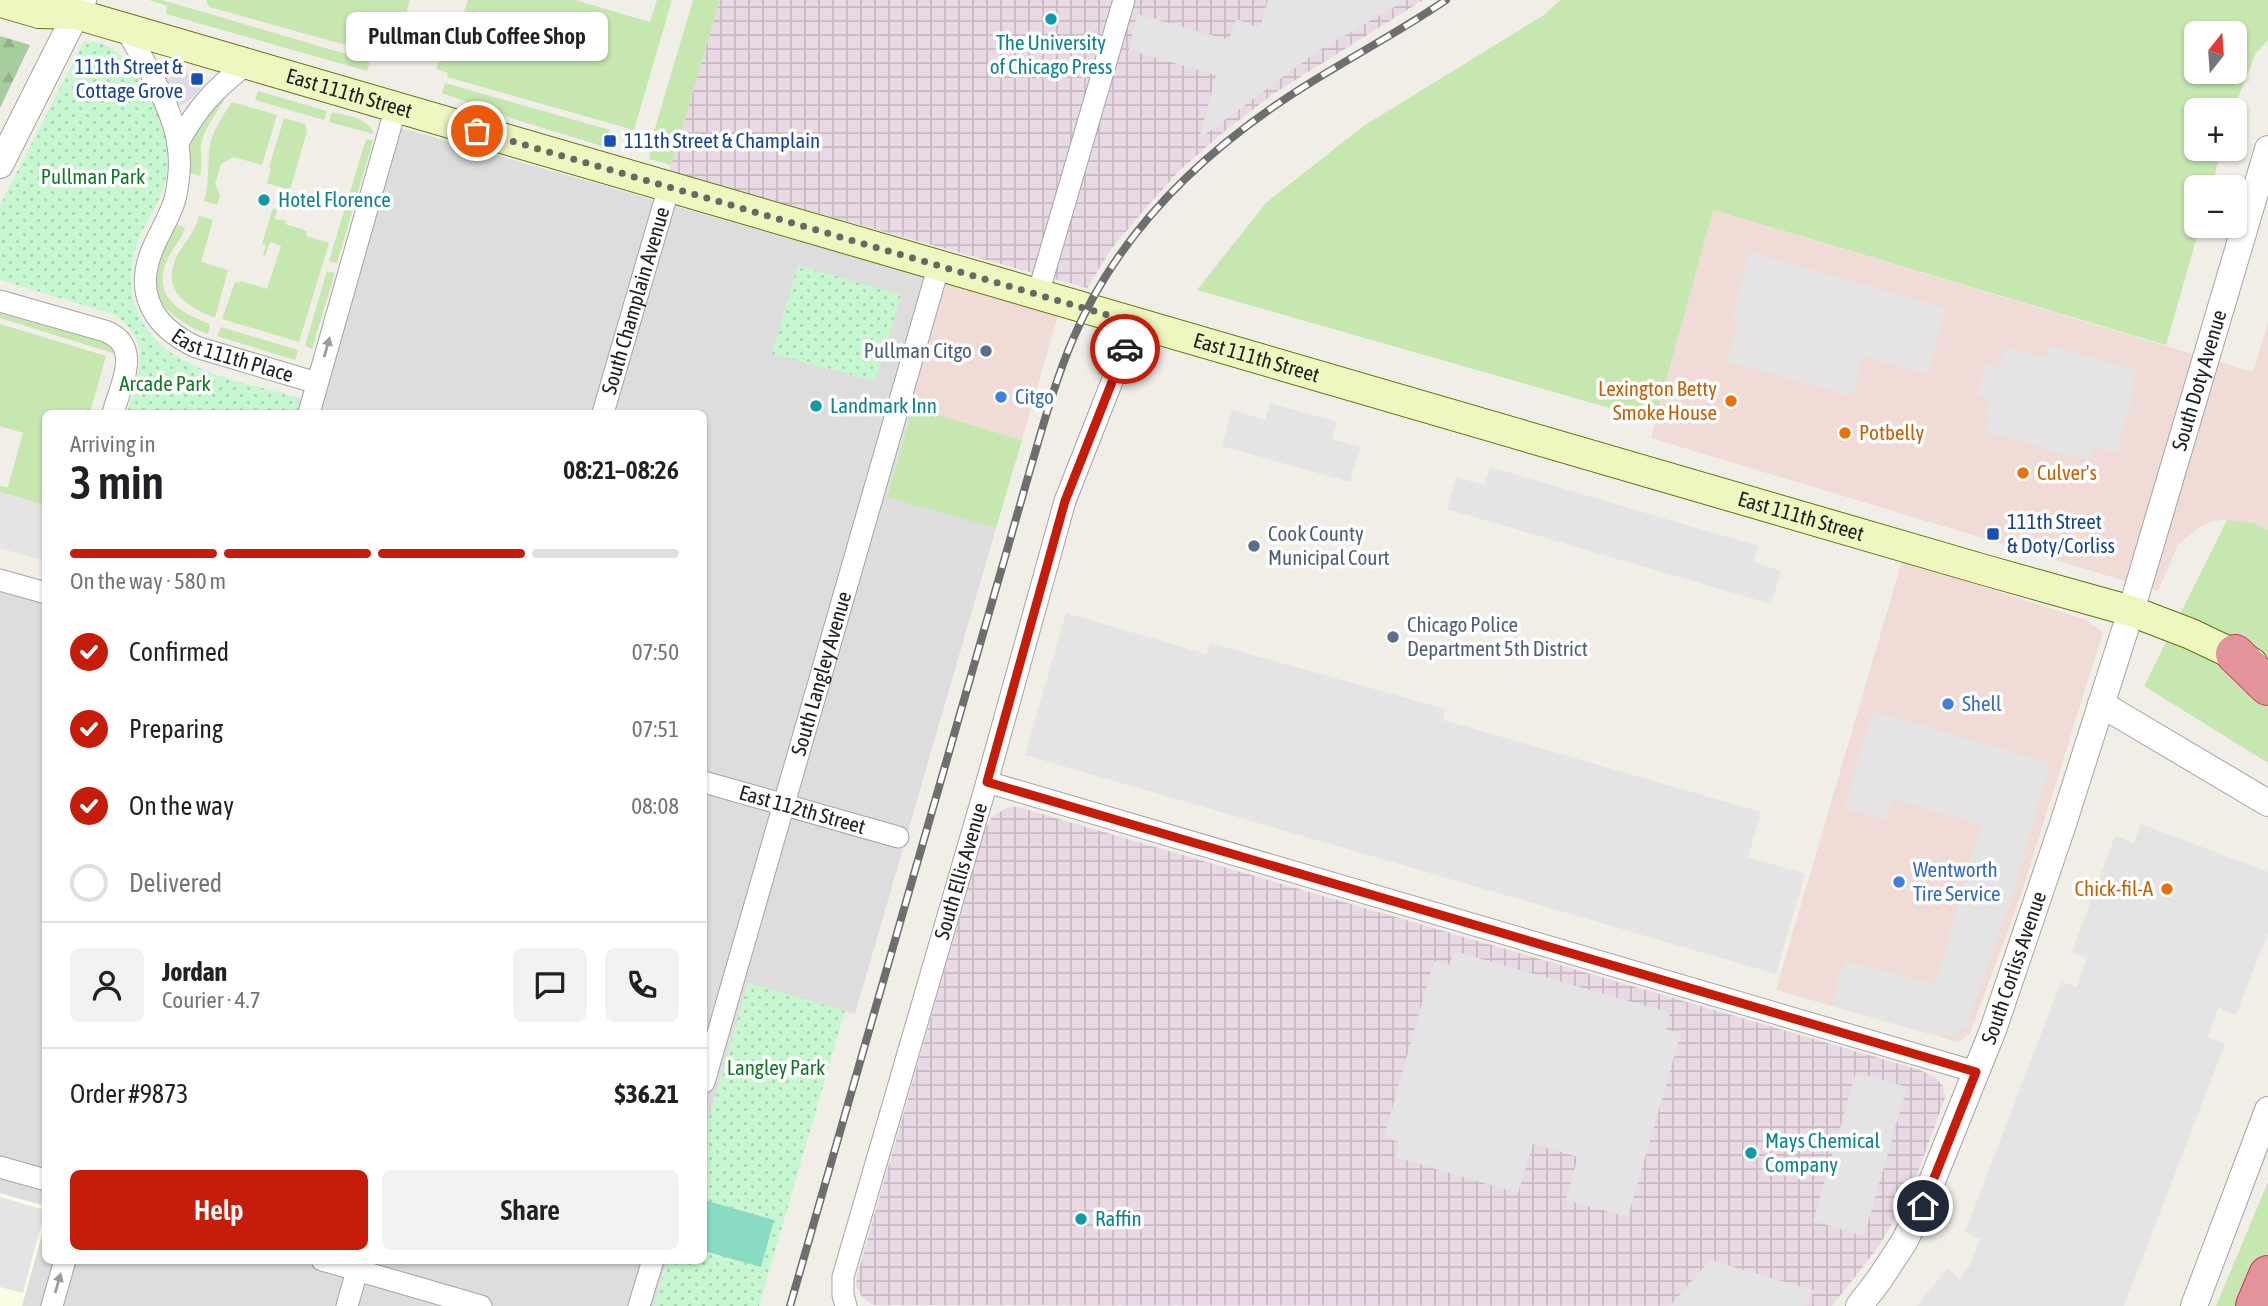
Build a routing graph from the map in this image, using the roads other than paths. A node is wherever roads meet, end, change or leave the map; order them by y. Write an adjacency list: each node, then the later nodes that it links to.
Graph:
1 (1124, 0): 12 (street)
2 (5, 3): 3 (main road, East 111th Street)
3 (71, 5): 4 (main road, East 111th Street); 9 (street)
4 (125, 28): 5 (main road, East 111th Street); 7 (street)
5 (247, 64): 6 (main road, East 111th Street); 7 (street)
6 (397, 107): 10 (main road, East 111th Street); 15 (street, one-way to 6)
7 (178, 143): 15 (street, East 111th Place)
8 (2268, 149): 21 (street, South Doty Avenue)
9 (0, 165)
10 (669, 187): 11 (main road, East 111th Street); 18 (street, South Champlain Avenue)
11 (939, 265): 12 (main road, East 111th Street); 29 (street, South Langley Avenue)
12 (1038, 294): 14 (main road, East 111th Street)
13 (0, 301): 16 (street)
14 (1135, 323): 21 (main road, East 111th Street); 26 (street, South Ellis Avenue)
15 (317, 383): 17 (street)
16 (114, 410)
17 (310, 410)
18 (604, 410)
19 (0, 580): 20 (street)
20 (42, 592)
21 (2131, 611): 22 (main road, East 111th Street); 25 (street, South Corliss Avenue)
22 (2235, 654): 23 (main road, East 111th Street); 24 (highway)
23 (2268, 671)
24 (2268, 686)
25 (2101, 704): 28 (street); 32 (street, South Corliss Avenue)
26 (987, 782): 32 (street); 44 (street, South Ellis Avenue)
27 (707, 783): 29 (street, East 112th Street)
28 (2268, 803)
29 (783, 804): 30 (street, East 112th Street); 31 (street, South Langley Avenue)
30 (898, 837)
31 (707, 1071)
32 (1976, 1072): 45 (street, South Corliss Avenue)
33 (2268, 1110): 46 (street)
34 (0, 1167): 35 (street)
35 (42, 1179)
36 (64, 1264): 40 (street, one-way to 36)
37 (652, 1264): 43 (street)
38 (359, 1265): 41 (street); 42 (street)
39 (2268, 1275): 47 (highway)
40 (52, 1306)
41 (347, 1306)
42 (481, 1306)
43 (639, 1306)
44 (846, 1306)
45 (1859, 1306)
46 (2193, 1306)
47 (2255, 1306)

